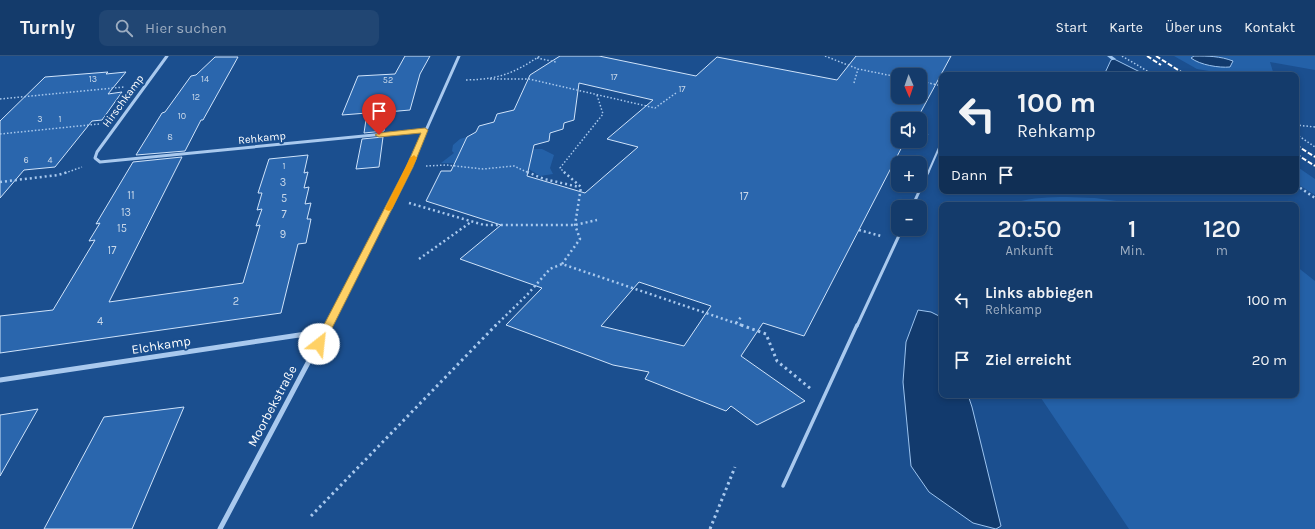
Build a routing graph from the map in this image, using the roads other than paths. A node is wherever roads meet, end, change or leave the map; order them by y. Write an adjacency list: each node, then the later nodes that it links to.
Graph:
1 (167, 56): 5 (street, Hirschkamp)
2 (459, 56): 3 (street, Moorbekstraße)
3 (425, 130): 5 (street, Rehkamp); 8 (street, Moorbekstraße)
4 (939, 148): 6 (lane)
5 (100, 162)
6 (915, 200)
7 (898, 236): 10 (lane)
8 (326, 331): 9 (street, Elchkamp); 11 (street, Moorbekstraße)
9 (0, 380)
10 (783, 486)
11 (220, 529)

